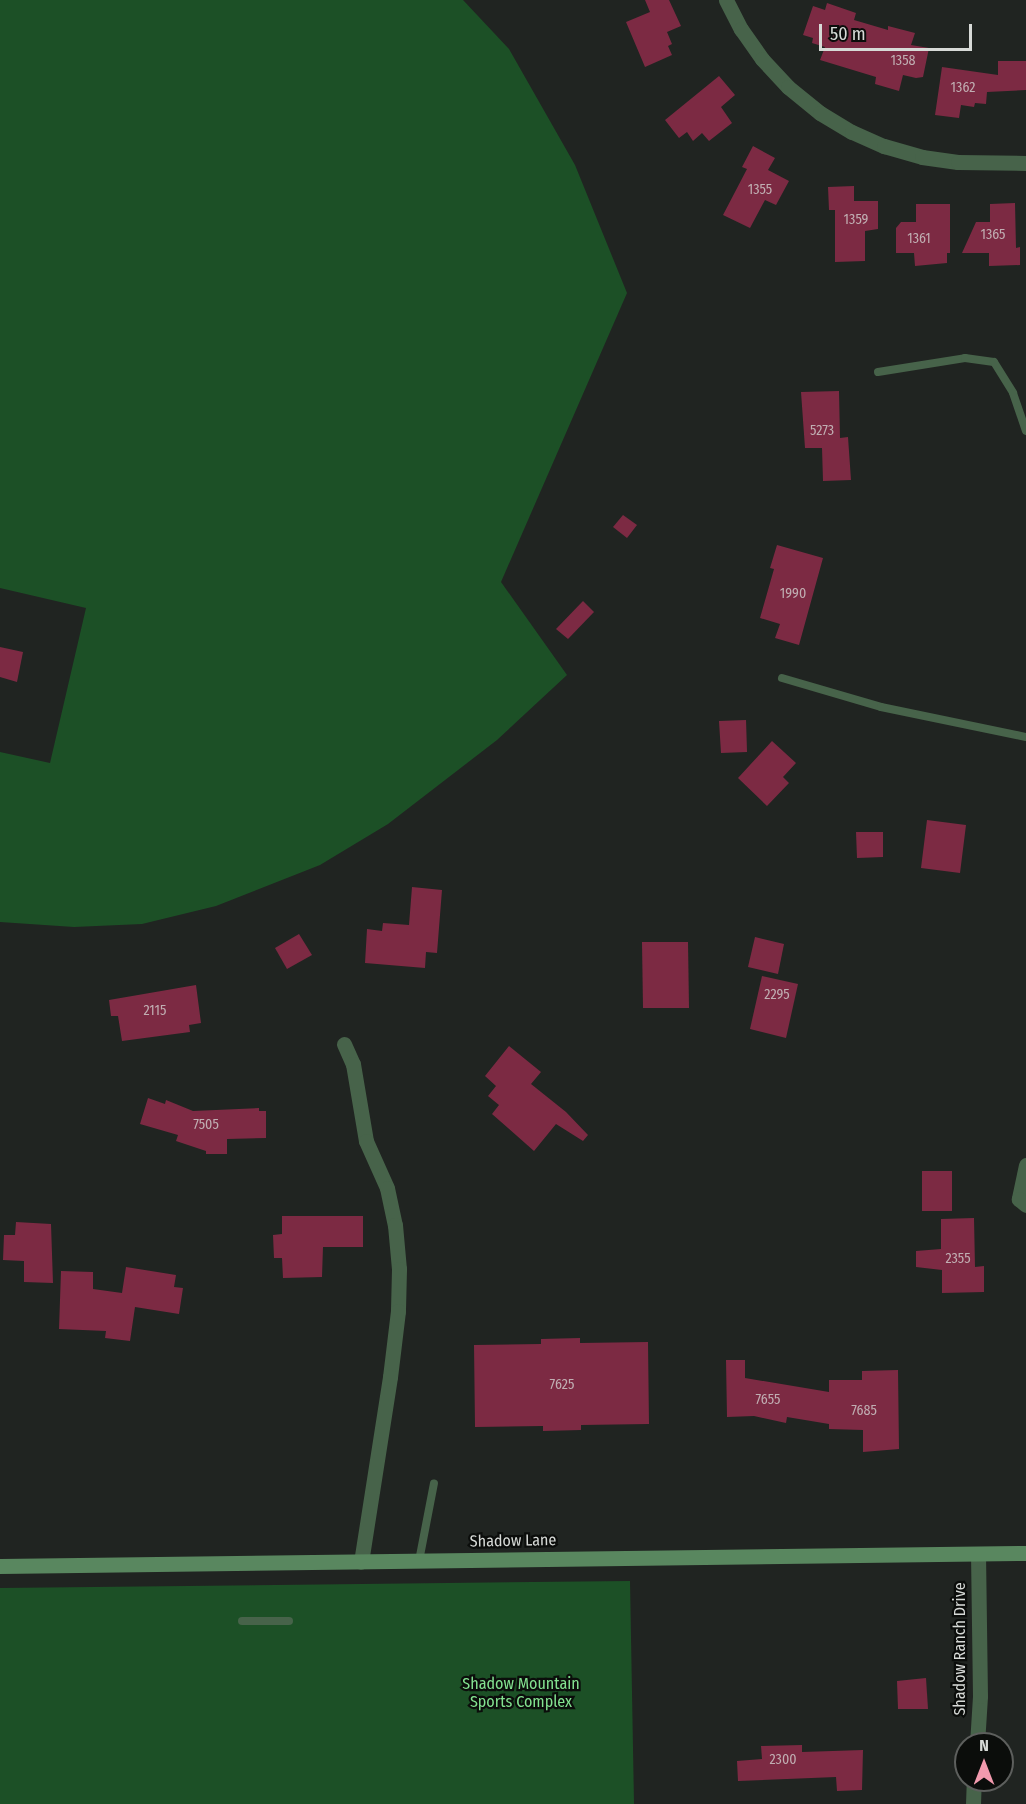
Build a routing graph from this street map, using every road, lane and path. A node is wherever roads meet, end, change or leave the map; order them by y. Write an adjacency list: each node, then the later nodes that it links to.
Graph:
1 (726, 0): 2 (street)
2 (1026, 163)
3 (878, 372): 4 (lane)
4 (1026, 431)
5 (782, 678): 6 (lane)
6 (1026, 738)
7 (344, 1044): 14 (street)
8 (1026, 1165): 9 (street)
9 (1026, 1205)
10 (434, 1483): 13 (lane)
11 (1026, 1553): 12 (street, Shadow Lane)
12 (978, 1554): 13 (street, Shadow Lane); 18 (street, Shadow Ranch Drive)
13 (419, 1561): 14 (street, Shadow Lane)
14 (361, 1562): 15 (street, Shadow Lane)
15 (0, 1566)
16 (242, 1621): 17 (lane)
17 (289, 1621)
18 (978, 1732)

